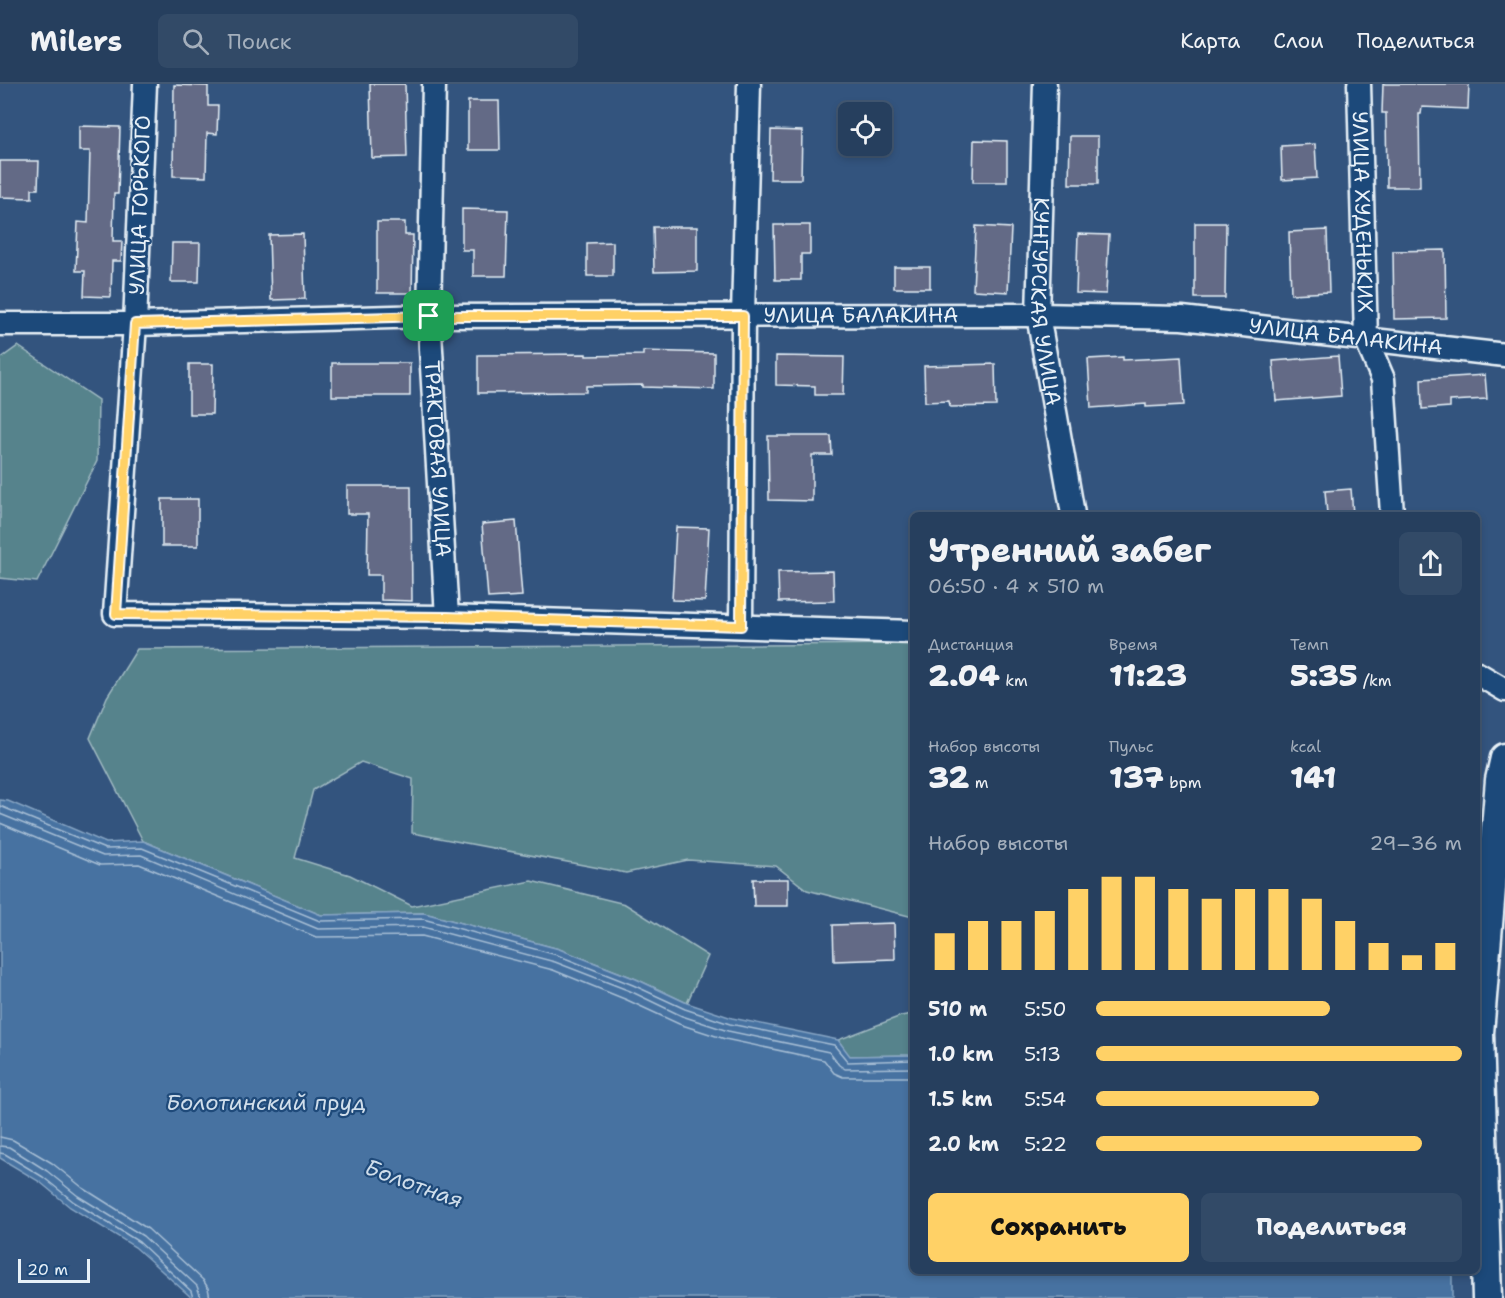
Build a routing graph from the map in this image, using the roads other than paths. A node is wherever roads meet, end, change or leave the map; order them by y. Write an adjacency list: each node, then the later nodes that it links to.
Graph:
1 (145, 84): 10 (street, УЛИЦА ГОРЬКОГО)
2 (434, 84): 7 (street, ТРАКТОВАЯ УЛИЦА)
3 (749, 84): 8 (street)
4 (1045, 84): 6 (street, КУНГУРСКАЯ УЛИЦА)
5 (1359, 84): 11 (street, УЛИЦА ХУДЕНЬКИХ)
6 (1038, 315): 8 (street, УЛИЦА БАЛАКИНА); 11 (street, УЛИЦА БАЛАКИНА); 13 (street, КУНГУРСКАЯ УЛИЦА)
7 (429, 316): 8 (street, УЛИЦА БАЛАКИНА); 10 (street, УЛИЦА БАЛАКИНА); 15 (street, ТРАКТОВАЯ УЛИЦА)
8 (743, 316): 16 (street)
9 (0, 324): 10 (street, УЛИЦА БАЛАКИНА)
10 (135, 324): 15 (street, УЛИЦА ГОРЬКОГО)
11 (1366, 339): 12 (street, УЛИЦА БАЛАКИНА); 14 (street, УЛИЦА ХУДЕНЬКИХ)
12 (1505, 355)
13 (1074, 512)
14 (1392, 512)
15 (447, 617): 16 (street)
16 (741, 626): 17 (street)
17 (910, 632)
18 (1480, 675): 19 (street)
19 (1505, 690)
20 (1505, 758): 21 (street)
21 (1480, 1022)
22 (1480, 1068): 23 (street)
23 (1487, 1298)

